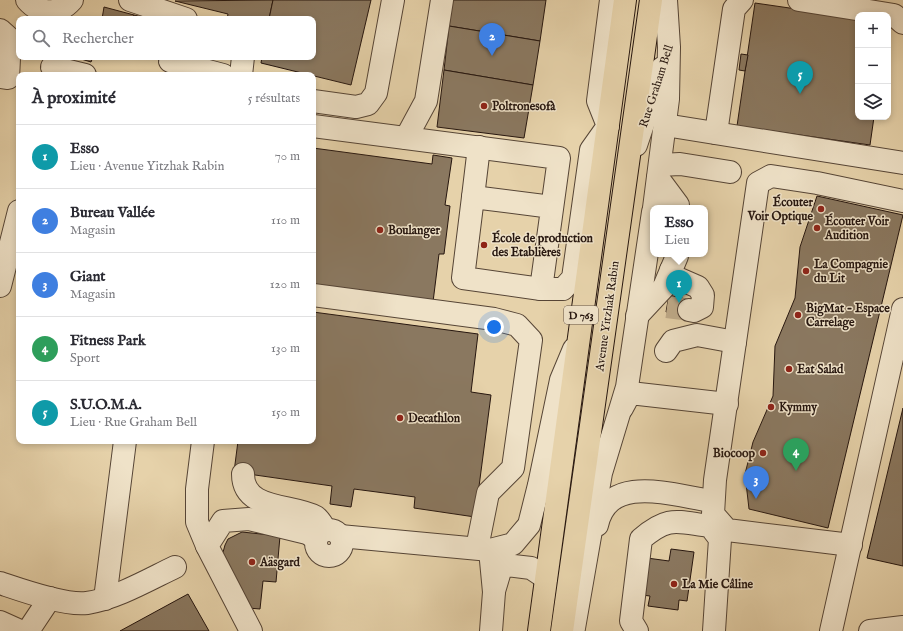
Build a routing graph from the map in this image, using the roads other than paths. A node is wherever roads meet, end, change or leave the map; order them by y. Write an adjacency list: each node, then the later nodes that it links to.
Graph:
1 (130, 0): 11 (street)
2 (393, 0): 25 (street)
3 (442, 0): 30 (street)
4 (611, 0): 28 (street)
5 (625, 0): 28 (main road, Avenue Yitzhak Rabin / D 763)
6 (651, 0): 33 (main road, Avenue Yitzhak Rabin / D 763)
7 (666, 0): 17 (street)
8 (682, 0): 17 (street, Rue Graham Bell)
9 (742, 0): 29 (street)
10 (799, 0): 15 (street)
11 (167, 6): 14 (street)
12 (31, 8): 13 (street)
13 (67, 9)
14 (182, 16)
15 (903, 23)
16 (0, 30): 24 (street)
17 (669, 47): 26 (street); 33 (street, Rue Graham Bell)
18 (243, 60): 23 (street)
19 (170, 61): 22 (street)
20 (51, 64): 21 (street)
21 (76, 72)
22 (212, 72)
23 (241, 72)
24 (0, 77)
25 (316, 101)
26 (665, 125): 29 (street); 34 (street)
27 (316, 126): 30 (street)
28 (608, 126): 45 (street); 50 (main road, Avenue Yitzhak Rabin / D 763)
29 (716, 133): 32 (street)
30 (406, 138): 31 (street)
31 (479, 147): 36 (street); 40 (street)
32 (903, 163)
33 (628, 171): 73 (main road, Avenue Yitzhak Rabin / D 763)
34 (659, 171): 35 (street); 38 (street); 39 (street)
35 (730, 172)
36 (473, 197): 40 (street); 45 (street)
37 (903, 202): 51 (street)
38 (654, 205)
39 (678, 205)
40 (552, 207): 45 (street)
41 (16, 217): 43 (street)
42 (650, 232): 49 (street)
43 (6, 237): 44 (street)
44 (0, 286)
45 (541, 289)
46 (316, 294): 64 (street)
47 (903, 309): 62 (street)
48 (688, 310): 49 (street)
49 (637, 316): 53 (street)
50 (578, 338): 64 (street); 66 (main road, Avenue Yitzhak Rabin / D 763)
51 (735, 342): 52 (street); 55 (street)
52 (666, 351)
53 (630, 364): 54 (street); 56 (street)
54 (660, 396): 55 (street); 56 (street)
55 (727, 404): 60 (street)
56 (622, 408): 73 (street)
57 (124, 444): 70 (street)
58 (203, 444): 63 (street)
59 (244, 474): 61 (street)
60 (712, 514): 62 (street); 73 (street); 79 (street); 80 (street)
61 (327, 535): 63 (street); 64 (street)
62 (850, 545): 81 (street)
63 (207, 546): 76 (street)
64 (478, 548): 68 (street)
65 (175, 567): 70 (street)
66 (546, 578): 68 (street); 78 (main road, Avenue Yitzhak Rabin / D 763)
67 (0, 583): 69 (street)
68 (494, 592): 77 (street)
69 (50, 598): 70 (street); 75 (street)
70 (105, 599)
71 (0, 622): 74 (street)
72 (903, 627): 82 (street)
73 (569, 630)
74 (20, 631)
75 (28, 631)
76 (251, 631)
77 (491, 631)
78 (539, 631)
79 (638, 631)
80 (714, 631)
81 (832, 631)
82 (870, 631)

